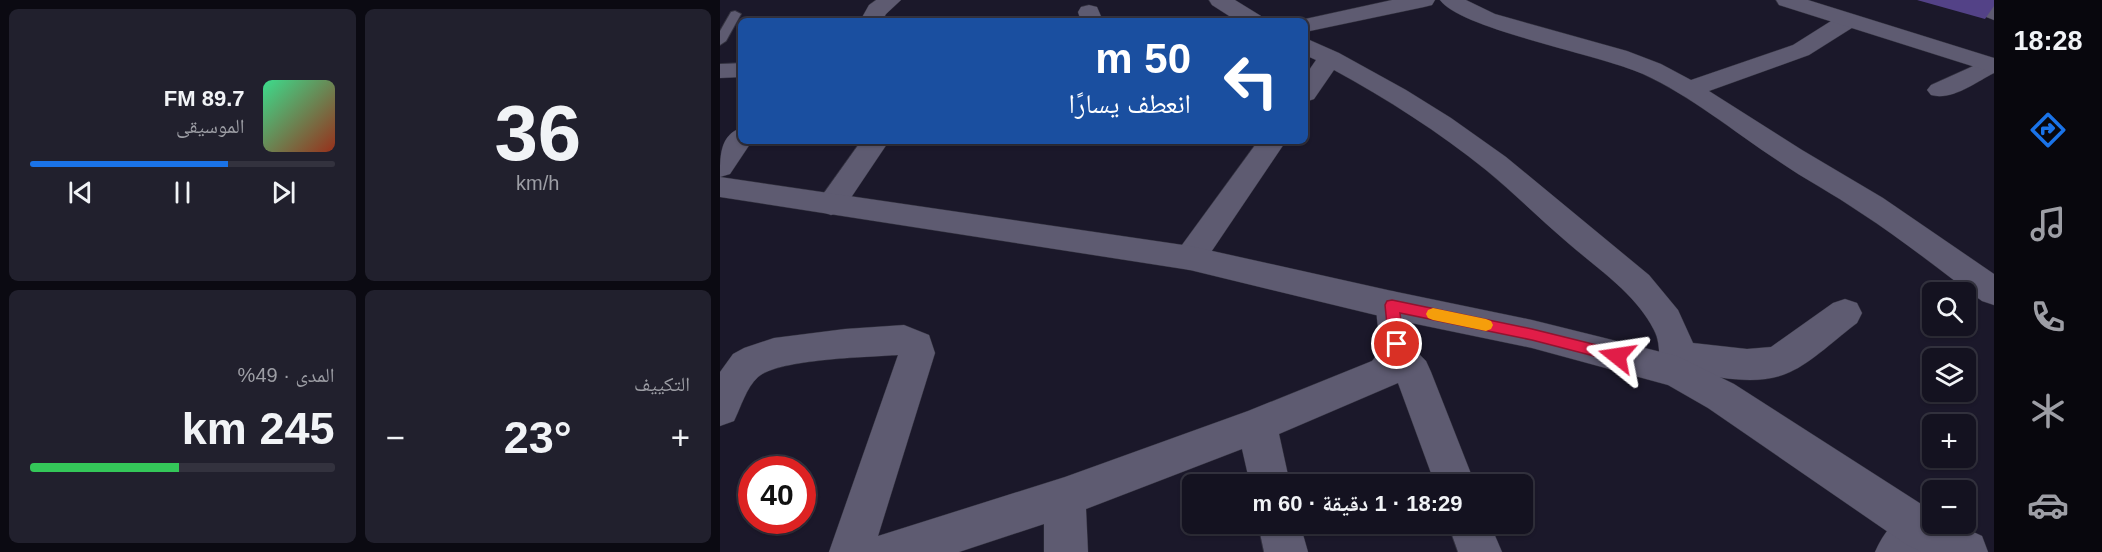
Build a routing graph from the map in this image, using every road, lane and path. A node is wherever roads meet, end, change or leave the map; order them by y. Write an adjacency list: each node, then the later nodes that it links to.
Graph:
1 (890, 0): 9 (street)
2 (1220, 0): 10 (street)
3 (1424, 0): 12 (street)
4 (1451, 0): 18 (street)
5 (1963, 0): 7 (street)
6 (1803, 2): 11 (street)
7 (1994, 13)
8 (735, 14): 13 (lane)
9 (872, 18)
10 (1248, 18)
11 (1847, 21): 14 (street); 18 (street)
12 (1314, 40): 17 (street); 31 (street)
13 (720, 41)
14 (1993, 66): 19 (street)
15 (738, 70): 16 (street)
16 (720, 71)
17 (1308, 81)
18 (1689, 89): 27 (street)
19 (1940, 90)
20 (738, 141): 23 (street)
21 (873, 144): 25 (street)
22 (1270, 144): 26 (street)
23 (720, 167)
24 (720, 187): 25 (street)
25 (831, 204): 26 (street)
26 (1190, 258): 28 (street)
27 (1994, 292)
28 (1392, 305): 30 (street); 31 (street)
29 (1845, 313): 31 (street)
30 (1396, 356): 33 (street); 35 (street)
31 (1677, 364): 39 (street)
32 (720, 409): 40 (street)
33 (1257, 424): 34 (street); 36 (street)
34 (1268, 474)
35 (1451, 474)
36 (1065, 497): 41 (street); 42 (street)
37 (1282, 534): 43 (street)
38 (1473, 534): 44 (street)
39 (1908, 540): 45 (street)
40 (851, 552)
41 (892, 552)
42 (1066, 552)
43 (1286, 552)
44 (1480, 552)
45 (1966, 552)

